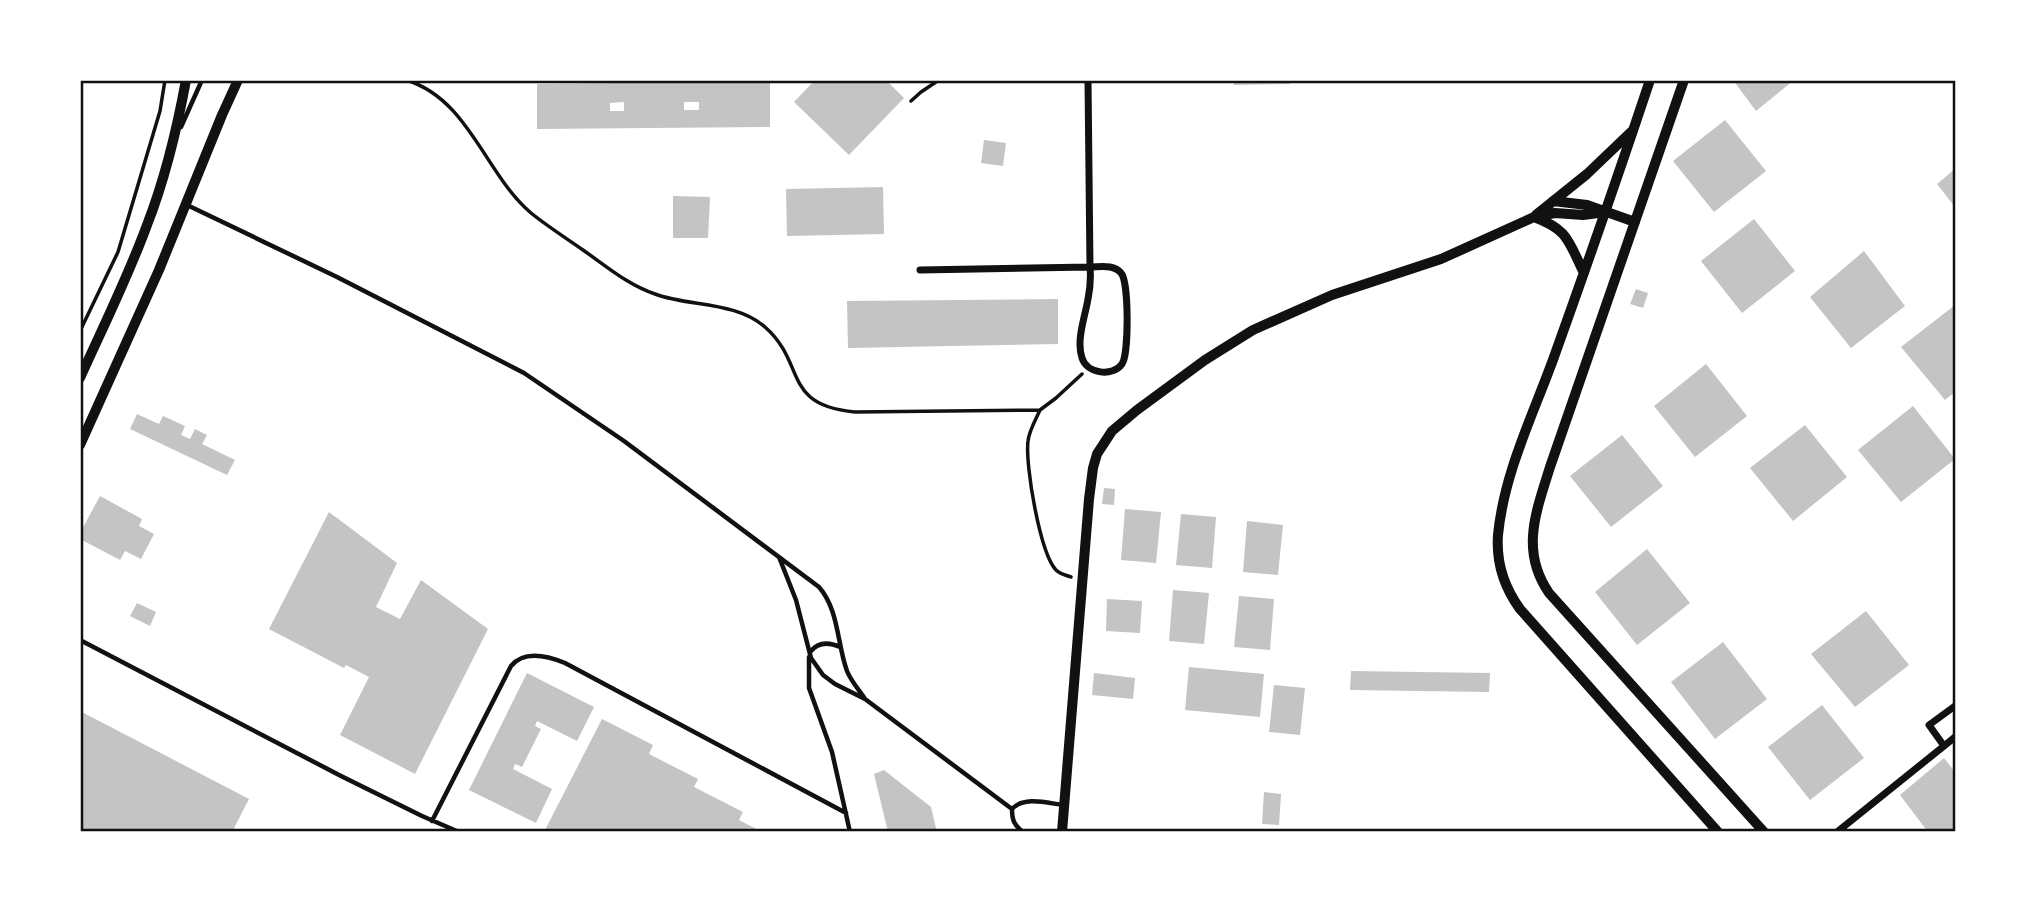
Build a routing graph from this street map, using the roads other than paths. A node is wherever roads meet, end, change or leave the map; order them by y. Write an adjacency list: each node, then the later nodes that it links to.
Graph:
1 (186, 80): 8 (street)
2 (202, 80): 8 (lane)
3 (238, 80): 10 (street)
4 (1088, 80): 14 (street)
5 (1650, 80): 7 (street)
6 (1684, 80): 13 (street)
7 (1634, 129): 9 (street); 11 (street)
8 (171, 148): 17 (street)
9 (1553, 201): 11 (street); 12 (street)
10 (186, 205): 18 (street); 19 (lane)
11 (1606, 212): 12 (street); 13 (street); 16 (street)
12 (1534, 217): 16 (street); 27 (street)
13 (1635, 222): 36 (street)
14 (1090, 267): 14 (street); 15 (street)
15 (920, 270)
16 (1584, 273): 35 (street)
17 (80, 378)
18 (80, 445)
19 (779, 556): 21 (lane); 22 (lane)
20 (80, 640): 30 (lane)
21 (841, 648): 22 (lane); 23 (lane)
22 (810, 653): 23 (lane); 29 (lane)
23 (865, 699): 28 (lane)
24 (1955, 706): 26 (street)
25 (1955, 737): 26 (street)
26 (1944, 746): 37 (street)
27 (1064, 805): 28 (lane); 34 (street)
28 (1012, 809): 33 (lane)
29 (846, 813): 30 (lane); 32 (lane)
30 (432, 821): 31 (lane)
31 (459, 831)
32 (850, 831)
33 (1023, 831)
34 (1062, 831)
35 (1718, 831)
36 (1764, 831)
37 (1837, 831)

